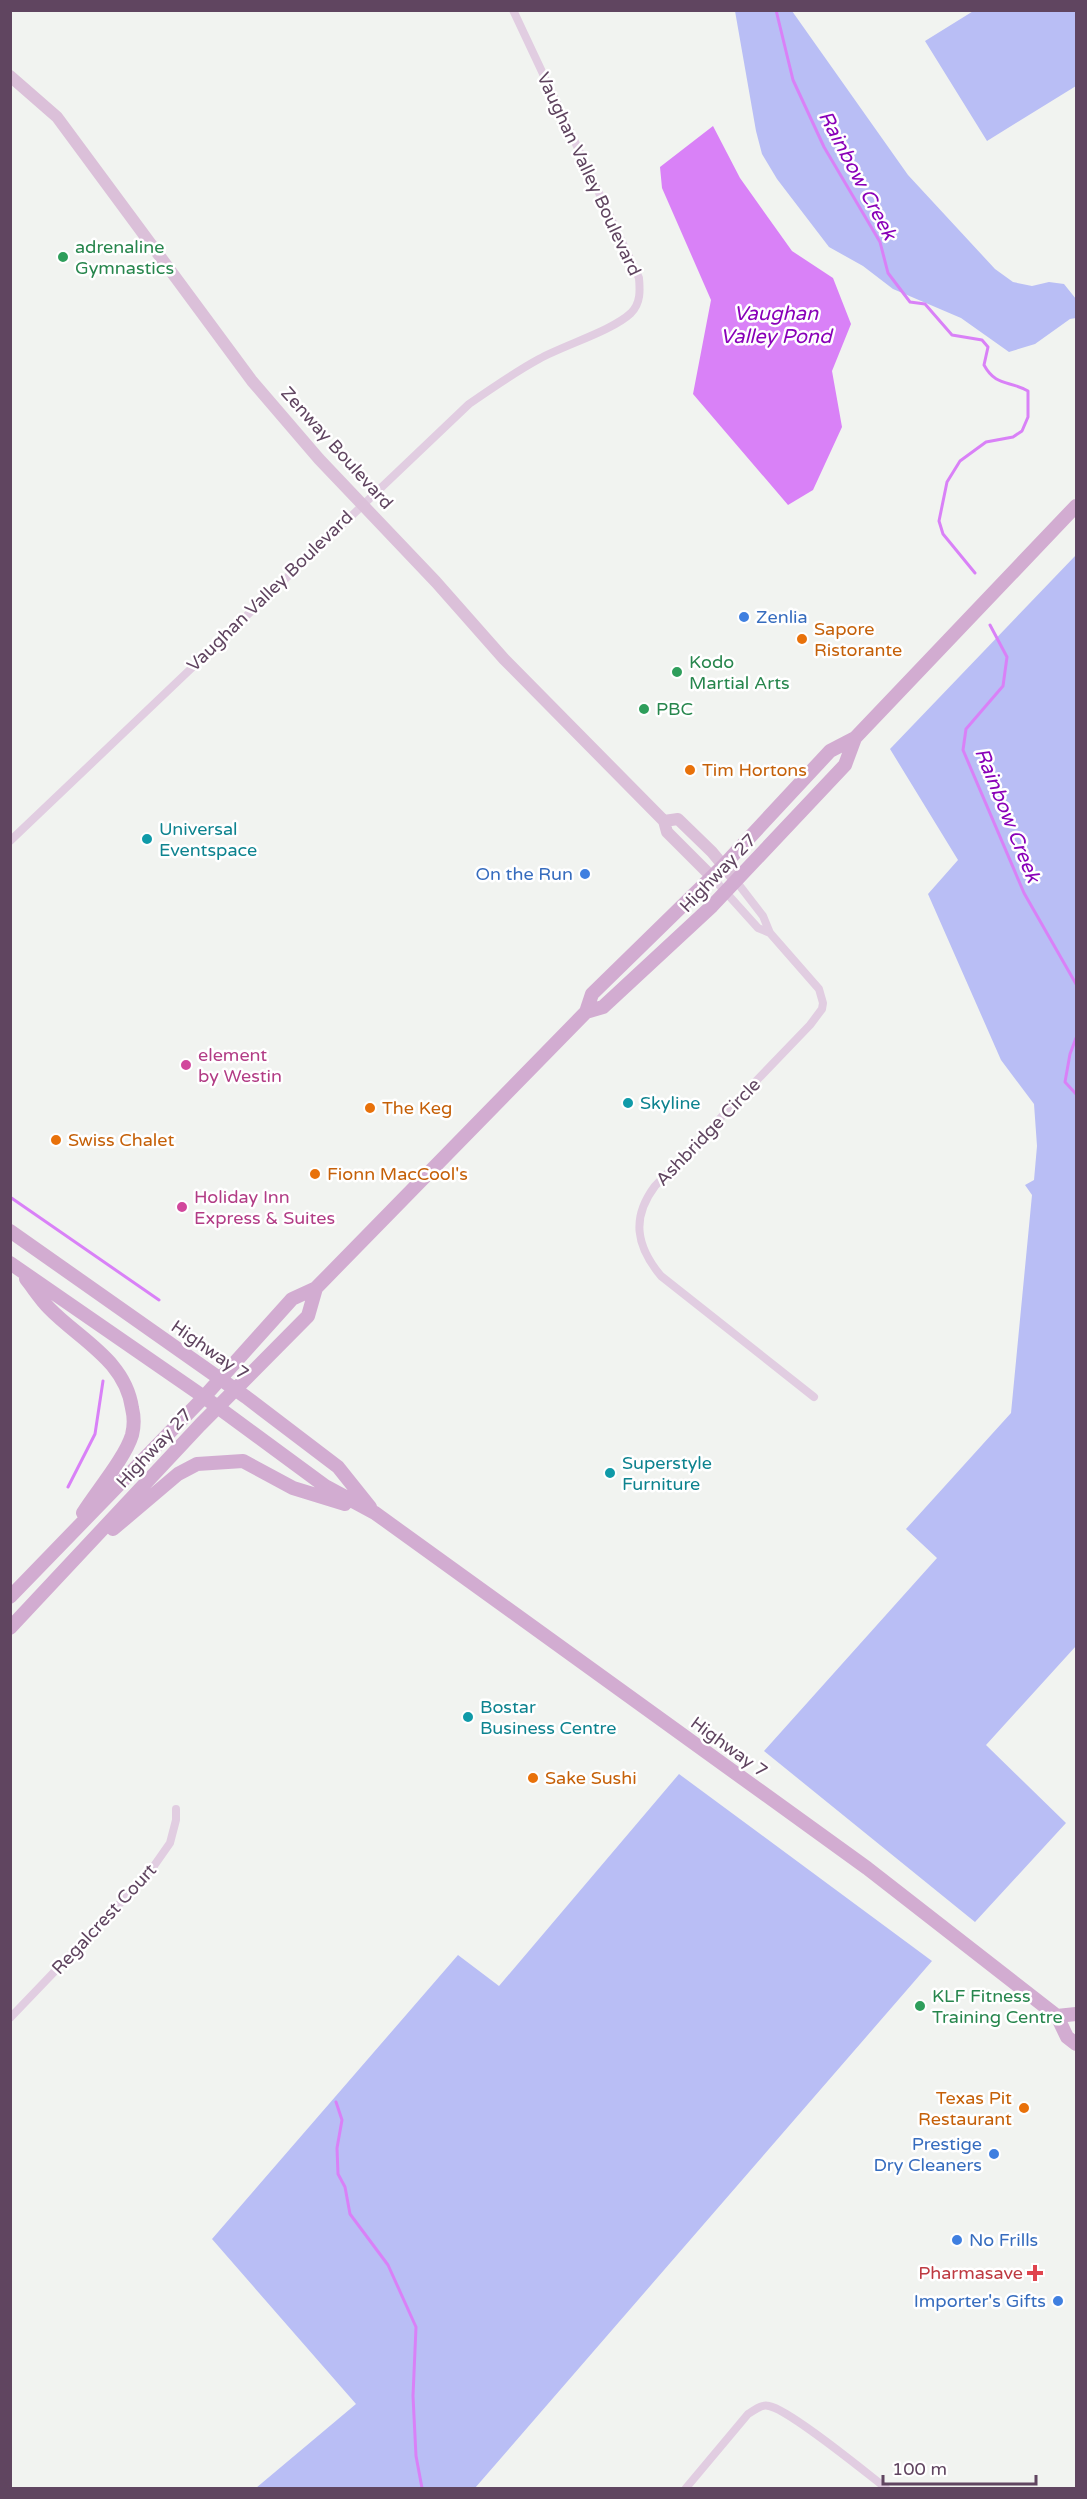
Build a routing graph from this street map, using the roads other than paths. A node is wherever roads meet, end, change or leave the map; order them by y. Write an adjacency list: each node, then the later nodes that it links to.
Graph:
1 (513, 10): 3 (street, Vaughan Valley Boulevard)
2 (10, 76): 3 (street, Zenway Boulevard)
3 (362, 504): 6 (street, Zenway Boulevard); 7 (street, Vaughan Valley Boulevard)
4 (1077, 506): 5 (main road, Highway 27)
5 (855, 738): 8 (main road, Highway 27); 10 (main road, Highway 27)
6 (664, 821): 8 (street, Zenway Boulevard); 9 (street, Zenway Boulevard)
7 (11, 838)
8 (723, 866): 9 (main road, Highway 27); 10 (street, Zenway Boulevard)
9 (712, 877): 11 (street, Ashbridge Circle); 13 (main road, Highway 27)
10 (736, 881): 11 (main road, Highway 27); 12 (street, Ashbridge Circle)
11 (725, 891): 12 (street, Ashbridge Circle); 13 (main road, Highway 27)
12 (770, 933): 20 (street, Ashbridge Circle)
13 (586, 1012): 16 (main road, Highway 27)
14 (10, 1231): 17 (main road, Highway 7)
15 (14, 1266): 19 (main road, Highway 7); 23 (main road)
16 (316, 1288): 17 (main road, Highway 27); 18 (main road, Highway 27)
17 (219, 1380): 18 (main road, Highway 7); 19 (main road, Highway 27)
18 (234, 1390): 21 (main road, Highway 27); 22 (main road, Highway 7)
19 (204, 1397): 21 (main road, Highway 7); 23 (main road, Highway 27)
20 (814, 1397)
21 (217, 1407): 22 (main road, Highway 7); 24 (main road, Highway 27)
22 (375, 1513): 24 (main road); 29 (main road, Highway 7)
23 (63, 1542): 25 (main road, Highway 27)
24 (79, 1556): 26 (main road, Highway 27)
25 (10, 1598)
26 (10, 1628)
27 (176, 1809): 30 (street, Regalcrest Court)
28 (1077, 2014): 29 (main road)
29 (1057, 2016): 31 (main road, Highway 7)
30 (10, 2018)
31 (1077, 2044)
32 (686, 2488): 33 (street)
33 (886, 2488)

